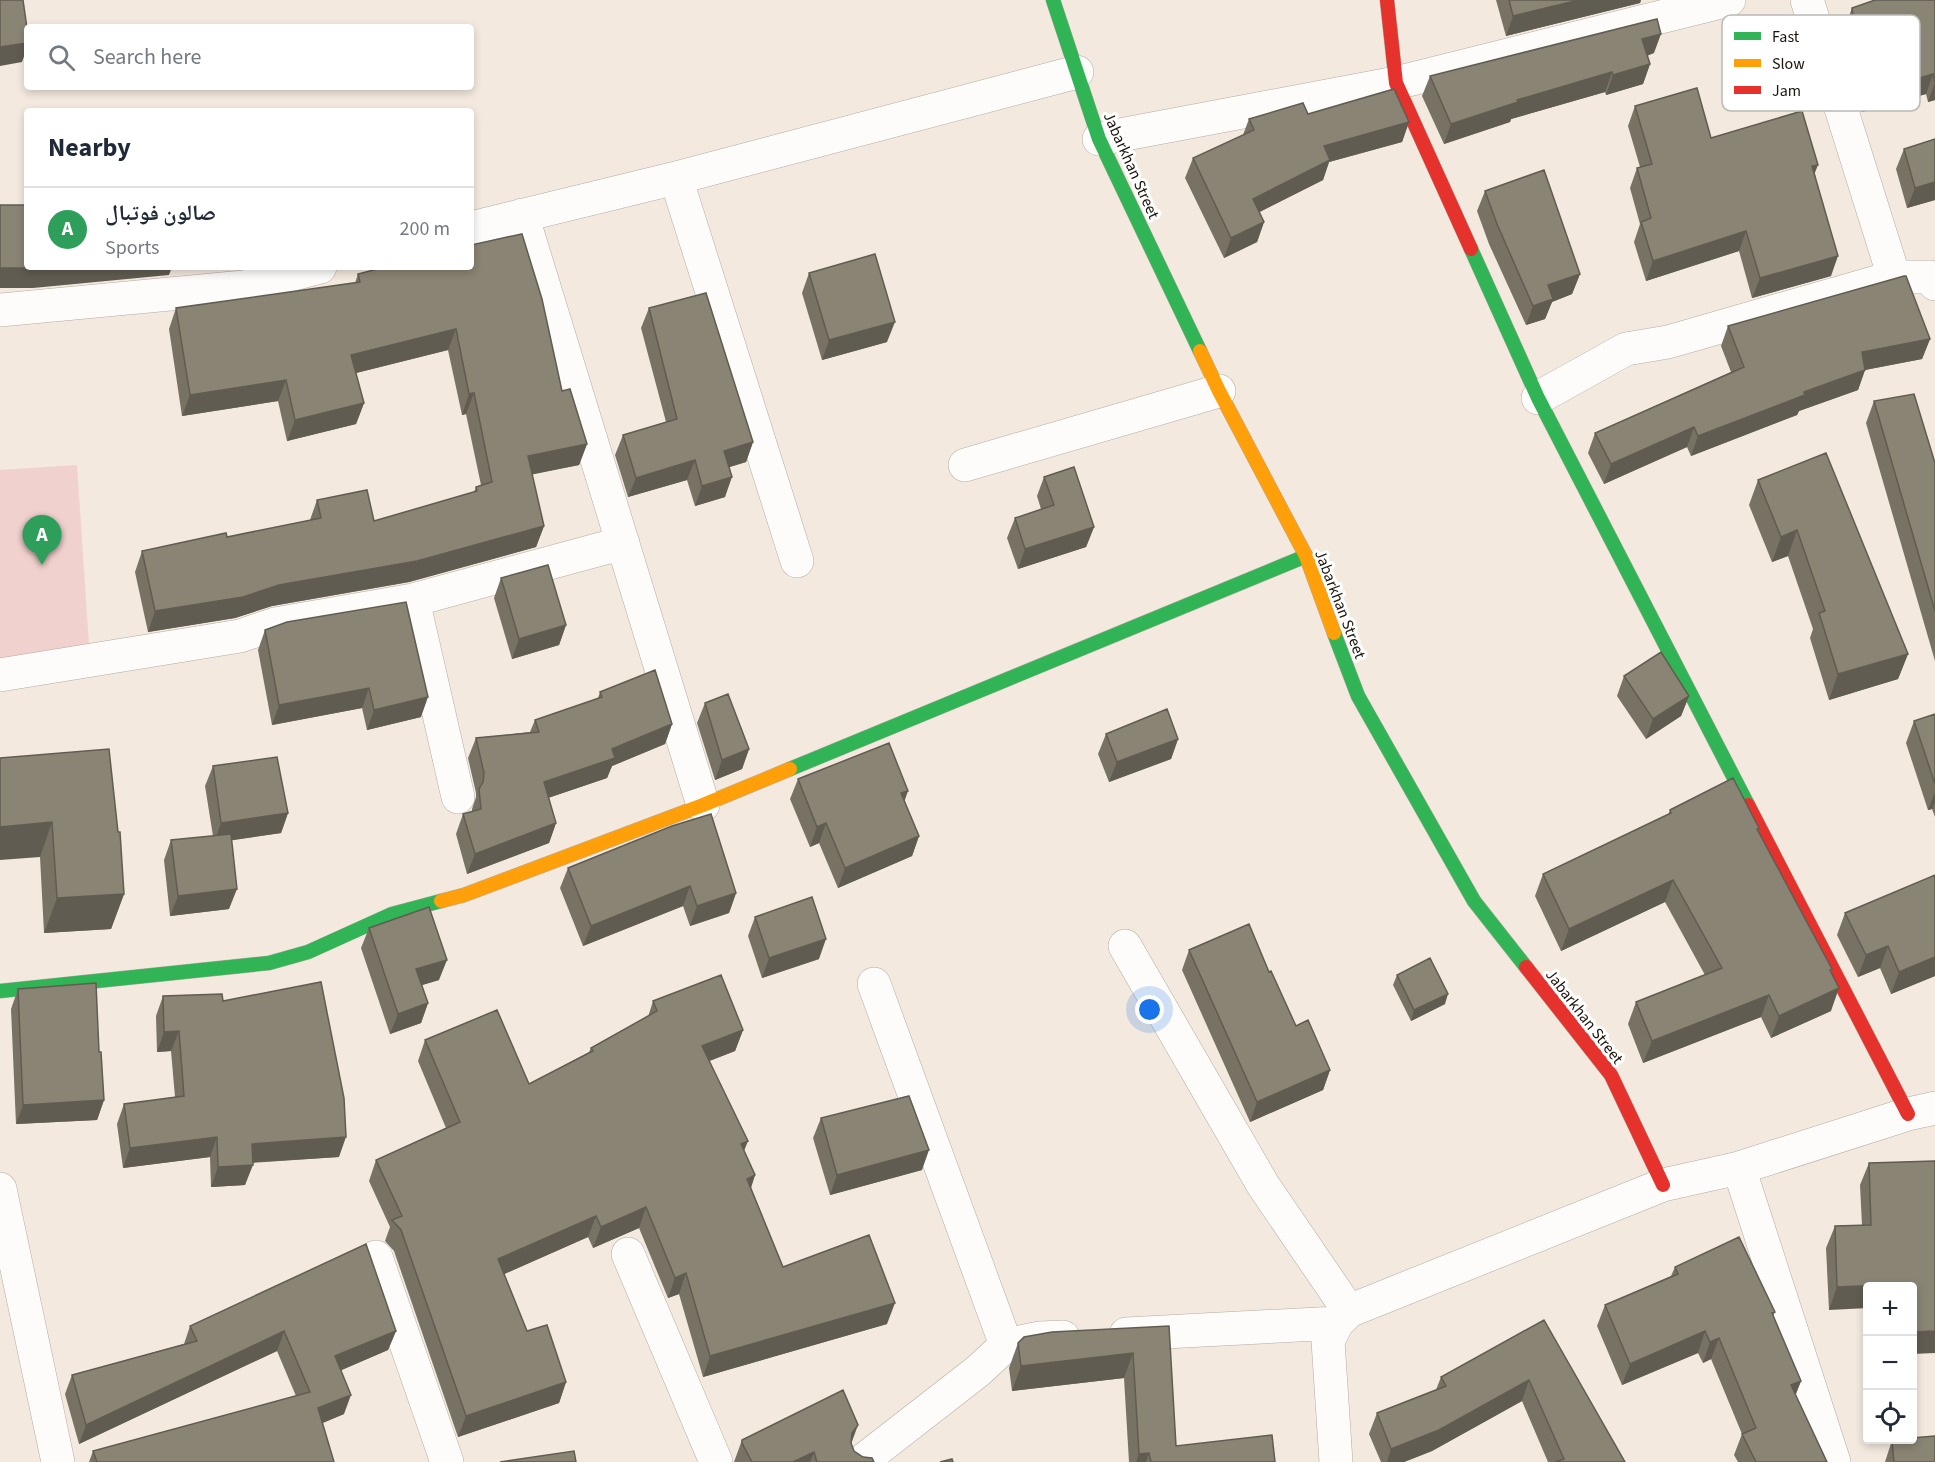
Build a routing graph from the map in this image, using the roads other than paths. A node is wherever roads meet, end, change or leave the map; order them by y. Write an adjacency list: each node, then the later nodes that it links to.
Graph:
1 (1053, 0): 6 (street, Jabarkhan Street)
2 (1387, 0): 7 (street)
3 (1729, 0): 7 (street)
4 (1807, 0): 5 (street)
5 (1812, 15)
6 (1077, 72): 9 (street, Jabarkhan Street); 10 (street)
7 (1396, 83): 9 (street); 18 (street)
8 (1842, 111): 14 (street)
9 (1099, 139): 17 (street, Jabarkhan Street)
10 (676, 178): 11 (street); 22 (street)
11 (522, 215): 12 (street); 20 (street)
12 (474, 227)
13 (309, 270): 16 (street)
14 (1894, 278): 15 (street); 18 (street)
15 (1935, 284)
16 (0, 310)
17 (1219, 391): 19 (street); 21 (street, Jabarkhan Street)
18 (1538, 398): 30 (street)
19 (965, 465)
20 (623, 543): 23 (street); 26 (street)
21 (1306, 556): 26 (street); 32 (street, Jabarkhan Street)
22 (797, 561)
23 (413, 600): 24 (street); 25 (street)
24 (0, 675)
25 (458, 797)
26 (703, 805): 29 (street)
27 (1125, 946): 36 (street)
28 (874, 984): 37 (street)
29 (0, 991)
30 (1922, 1111): 31 (street)
31 (1739, 1168): 32 (street); 43 (street)
32 (1663, 1185): 36 (street)
33 (0, 1189): 38 (street)
34 (628, 1254): 40 (street)
35 (376, 1257): 39 (street)
36 (1343, 1317): 37 (street); 42 (street)
37 (1006, 1345): 41 (street)
38 (58, 1462)
39 (447, 1462)
40 (716, 1462)
41 (861, 1462)
42 (1336, 1462)
43 (1834, 1462)

